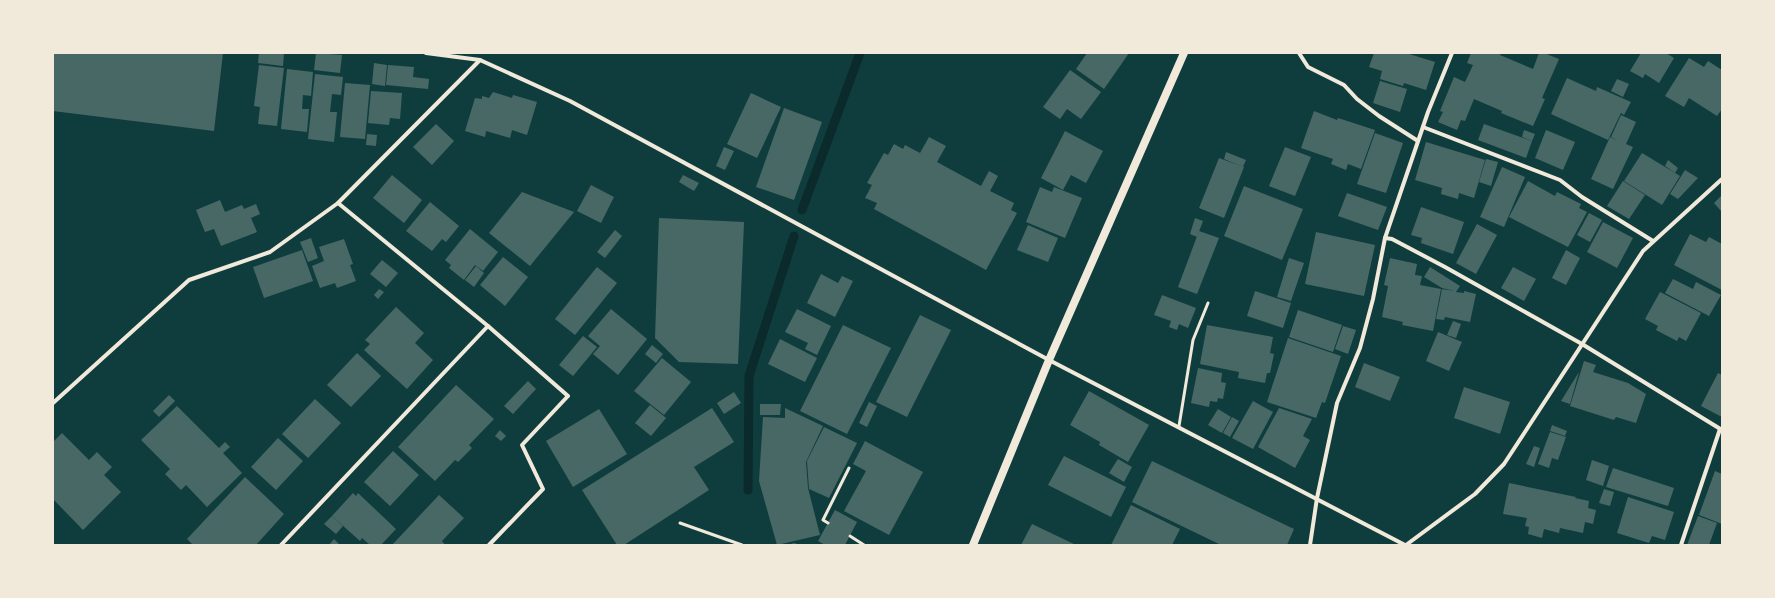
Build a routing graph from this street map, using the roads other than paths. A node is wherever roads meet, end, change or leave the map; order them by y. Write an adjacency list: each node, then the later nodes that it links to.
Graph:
1 (426, 53): 5 (street)
2 (1184, 53): 15 (main road)
3 (1299, 53): 7 (street)
4 (1452, 53): 6 (street)
5 (480, 60): 9 (street); 15 (street)
6 (1423, 127): 7 (street); 11 (street)
7 (1418, 141): 10 (street)
8 (1722, 179): 11 (street)
9 (338, 203): 13 (street); 16 (street)
10 (1385, 238): 14 (street); 20 (street)
11 (1653, 241): 14 (street)
12 (1208, 303): 17 (lane)
13 (488, 326): 24 (street); 25 (street)
14 (1582, 344): 18 (street); 30 (street)
15 (1049, 360): 17 (street); 28 (main road)
16 (53, 403)
17 (1179, 426): 20 (street)
18 (1721, 430): 31 (street)
19 (849, 468): 22 (lane)
20 (1317, 498): 29 (street); 30 (street)
21 (680, 523): 26 (lane)
22 (828, 523)
23 (850, 536): 27 (lane)
24 (281, 545)
25 (489, 545)
26 (742, 545)
27 (864, 545)
28 (974, 545)
29 (1310, 545)
30 (1406, 545)
31 (1681, 545)

